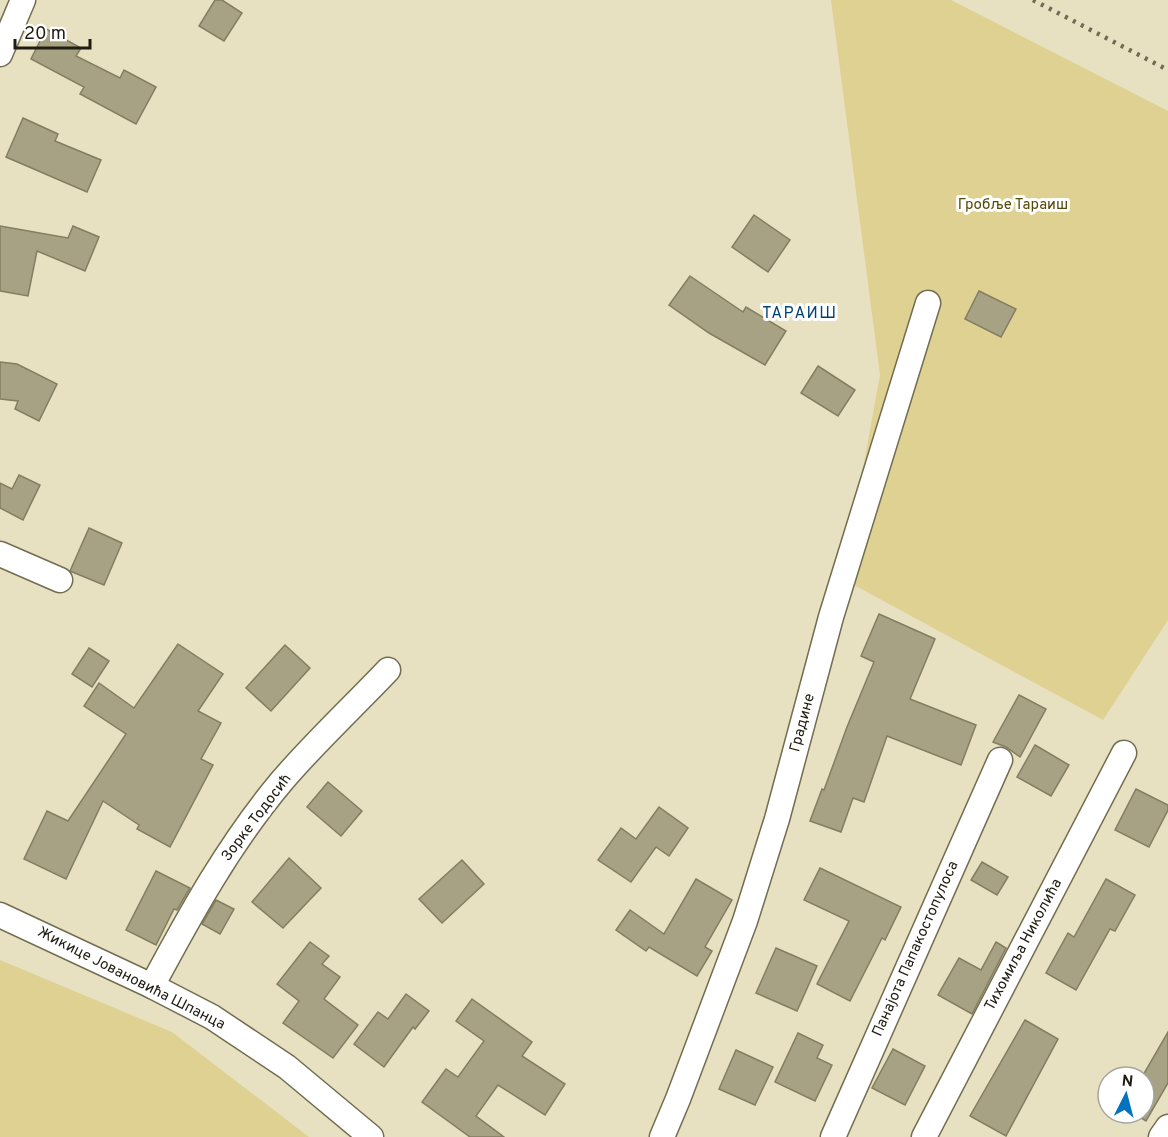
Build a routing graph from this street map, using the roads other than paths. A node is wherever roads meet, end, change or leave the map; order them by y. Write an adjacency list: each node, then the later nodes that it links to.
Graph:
1 (23, 0): 2 (street)
2 (0, 54)
3 (928, 303): 13 (street, Градине)
4 (0, 554): 5 (street)
5 (60, 580)
6 (388, 670): 10 (street, Зорке Тодосић)
7 (1124, 753): 15 (street, Тихомиља Николића)
8 (1000, 760): 14 (street, Панајота Папакостопулоса)
9 (0, 915): 10 (street, Жикице Јовановића Шпанца)
10 (152, 986): 12 (street, Жикице Јовановића Шпанца)
11 (1168, 1126): 16 (street)
12 (371, 1137)
13 (662, 1137)
14 (833, 1137)
15 (924, 1137)
16 (1161, 1137)

